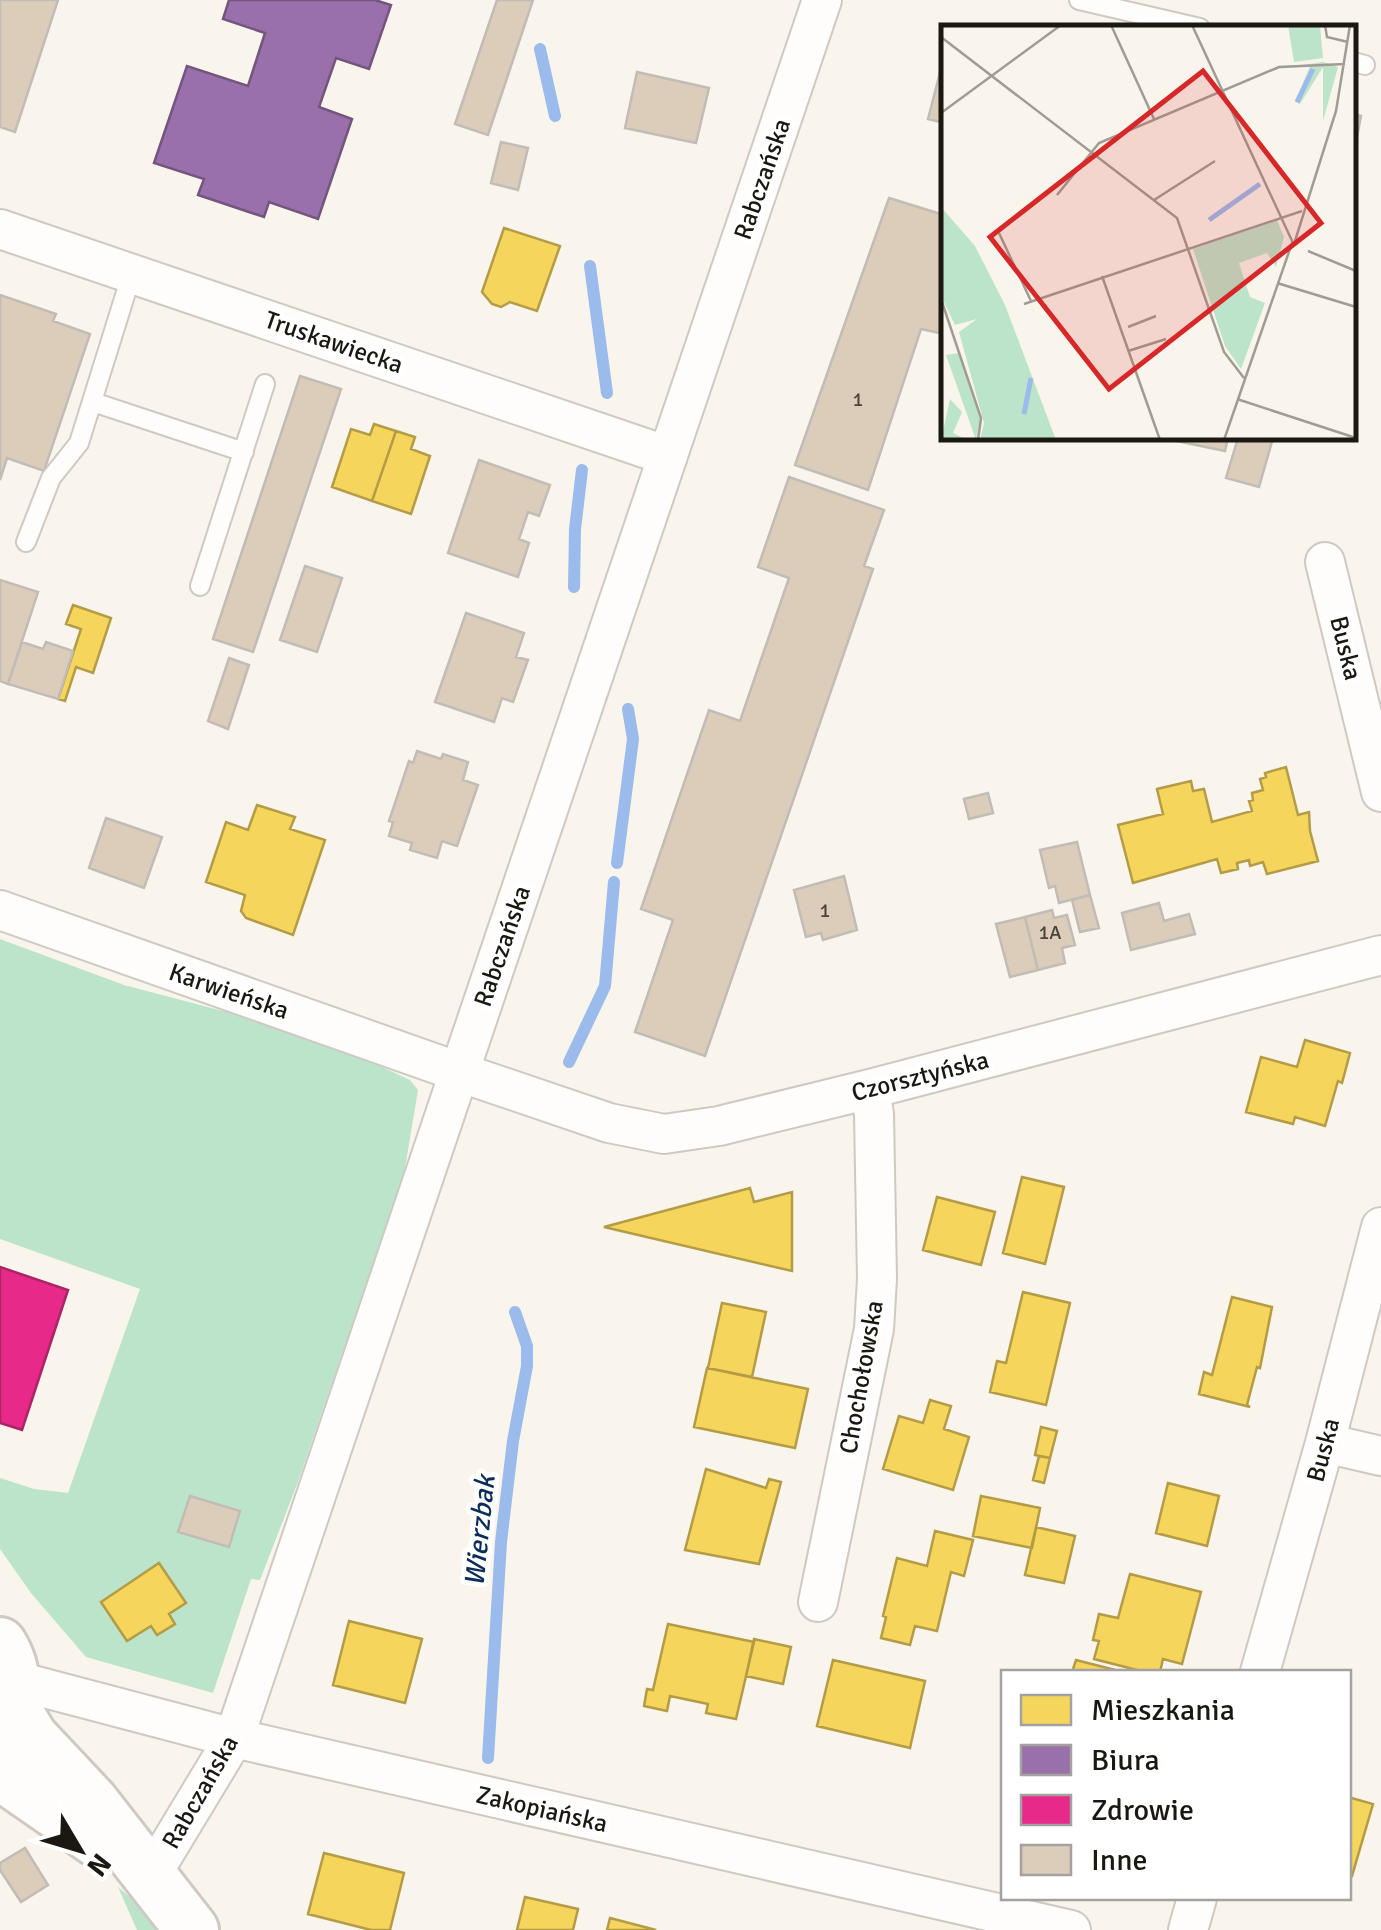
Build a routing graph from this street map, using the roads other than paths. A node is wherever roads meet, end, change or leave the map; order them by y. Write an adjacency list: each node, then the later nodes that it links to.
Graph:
1 (822, 0): 9 (street, Rabczańska)
2 (1079, 0): 3 (lane)
3 (1187, 25)
4 (0, 228): 5 (street, Truskawiecka)
5 (132, 272): 7 (lane); 9 (street, Truskawiecka)
6 (265, 384): 8 (lane)
7 (93, 402): 8 (lane); 10 (lane)
8 (244, 452): 12 (lane)
9 (668, 456): 16 (street, Rabczańska)
10 (26, 542)
11 (1324, 562): 13 (street, Buska)
12 (200, 586)
13 (1381, 792)
14 (0, 910): 16 (street, Karwieńska)
15 (1381, 955): 17 (street, Czorsztyńska)
16 (459, 1072): 17 (street, Czorsztyńska); 24 (street, Rabczańska)
17 (870, 1089): 21 (street, Chochołowska)
18 (1381, 1227): 19 (street, Buska)
19 (1325, 1443): 20 (street); 22 (street, Buska)
20 (1381, 1456)
21 (818, 1602)
22 (1261, 1670)
23 (6, 1689): 24 (street, Zakopiańska); 26 (street)
24 (234, 1738): 26 (street, Rabczańska); 29 (street, Zakopiańska)
25 (0, 1773): 26 (street)
26 (150, 1877): 28 (street)
27 (1196, 1900): 30 (street)
28 (192, 1930)
29 (1071, 1930)
30 (1188, 1930)

